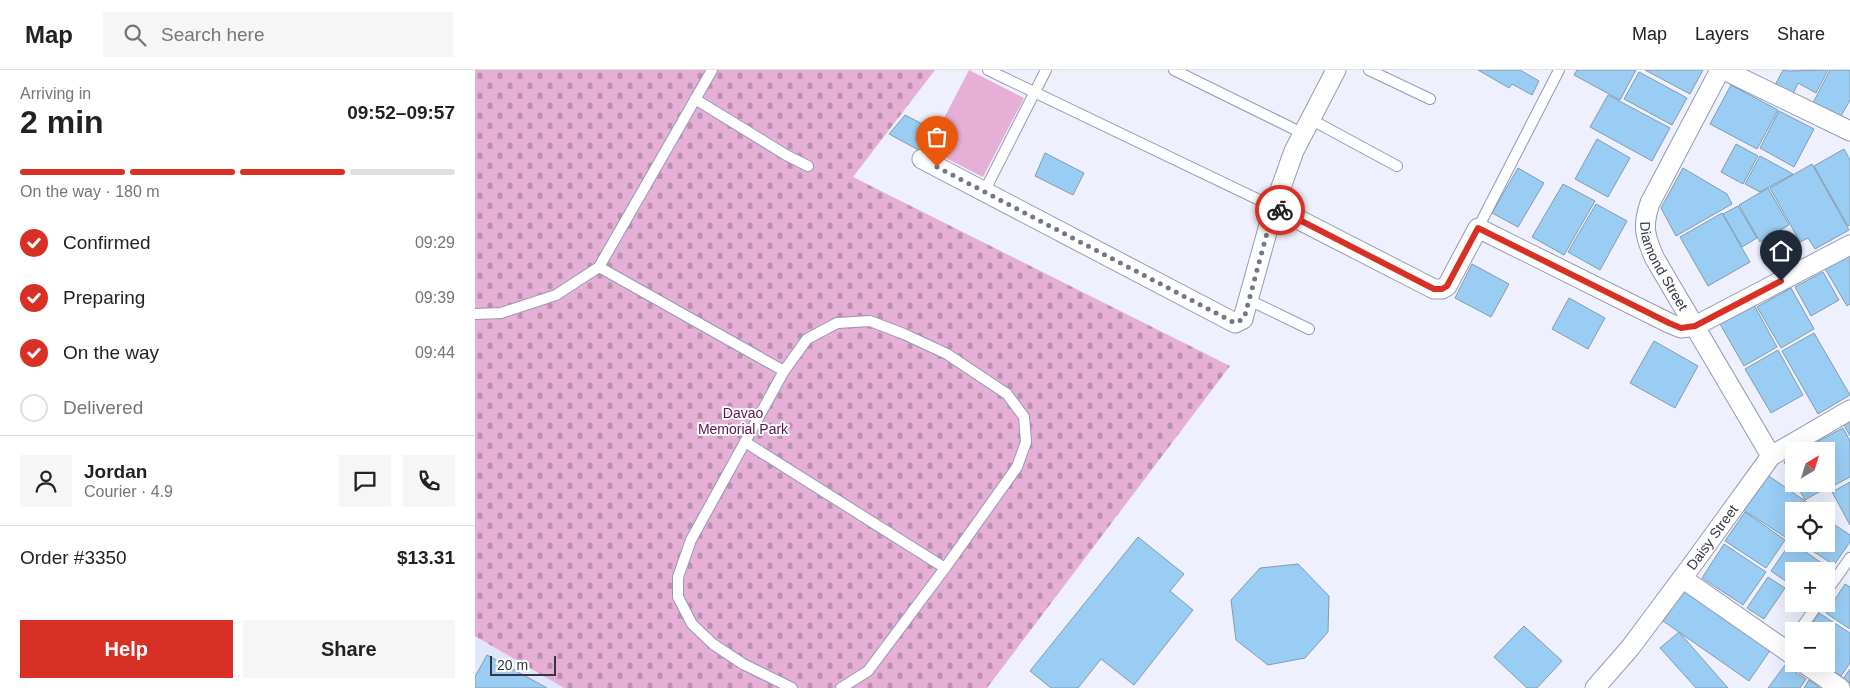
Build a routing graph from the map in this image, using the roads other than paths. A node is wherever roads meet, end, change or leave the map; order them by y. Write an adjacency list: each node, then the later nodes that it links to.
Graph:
1 (713, 70): 11 (lane)
2 (988, 70): 10 (lane)
3 (1046, 70): 10 (lane)
4 (1174, 70): 13 (lane)
5 (1336, 70): 13 (street)
6 (1369, 70): 12 (lane)
7 (1559, 70): 20 (lane)
8 (1720, 70): 25 (street, Diamond Street)
9 (1724, 70): 14 (street)
10 (1035, 92): 18 (lane); 19 (lane)
11 (695, 99): 16 (lane); 22 (lane)
12 (1430, 99)
13 (1306, 126): 17 (lane); 19 (street)
14 (1850, 131)
15 (922, 159): 18 (street)
16 (809, 166)
17 (1397, 166)
18 (984, 192): 23 (street)
19 (1274, 207): 20 (street); 23 (street)
20 (1478, 228): 25 (street)
21 (1850, 245): 25 (street)
22 (599, 268): 24 (lane); 27 (lane)
23 (1249, 300): 26 (lane)
24 (475, 314)
25 (1695, 326): 30 (street, Diamond Street)
26 (1309, 329)
27 (784, 371): 29 (lane); 32 (lane)
28 (1850, 410): 30 (street, Daisy Street)
29 (745, 442): 32 (lane); 37 (lane)
30 (1771, 456): 33 (street, Daisy Street)
31 (1850, 558): 34 (lane)
32 (945, 568): 38 (lane)
33 (1682, 578): 35 (street); 39 (street, Daisy Street)
34 (1835, 579)
35 (1785, 647)
36 (1817, 672): 40 (street)
37 (793, 688)
38 (841, 688)
39 (1595, 688)
40 (1840, 688)

